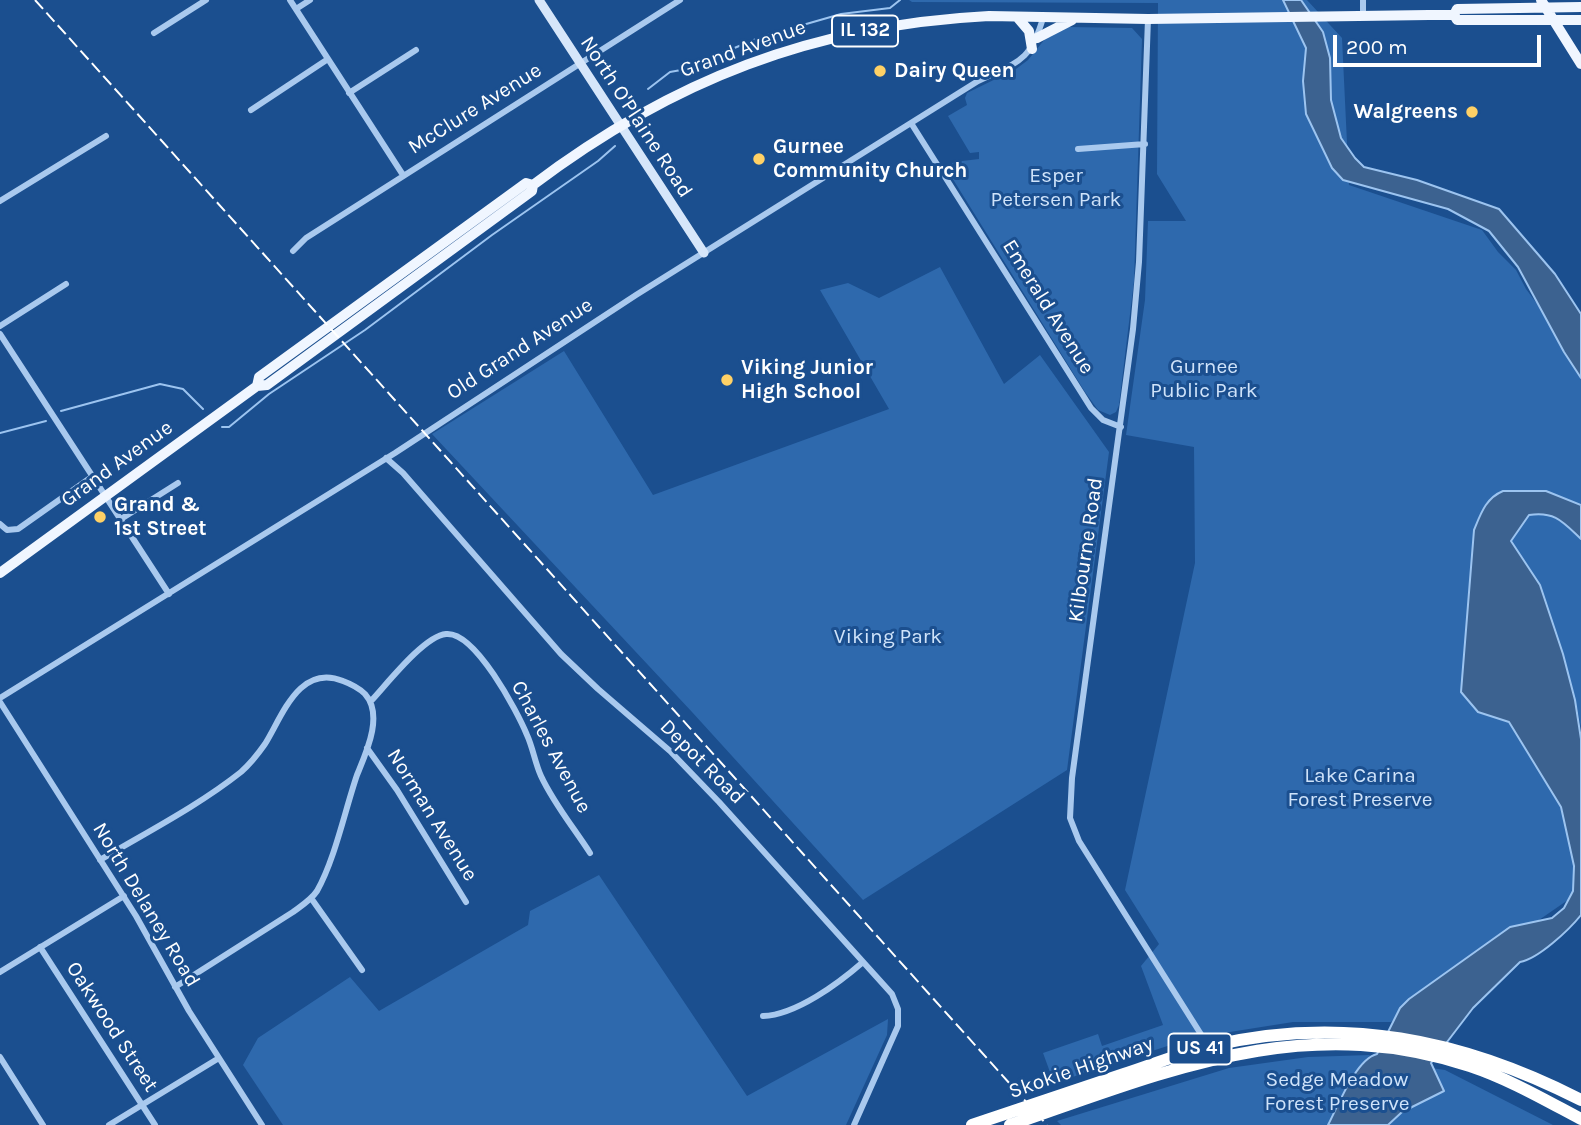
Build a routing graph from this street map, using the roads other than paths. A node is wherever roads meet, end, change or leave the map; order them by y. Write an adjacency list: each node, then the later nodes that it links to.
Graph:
1 (206, 0): 18 (street)
2 (290, 0): 9 (street)
3 (310, 0): 9 (street)
4 (539, 0): 23 (street, North O'Plaine Road)
5 (680, 0): 23 (street, McClure Avenue)
6 (1363, 0): 11 (street)
7 (1543, 4): 8 (main road, Grand Avenue); 10 (main road, Grand Avenue); 16 (main road)
8 (1581, 7)
9 (296, 9): 22 (street)
10 (1454, 15): 11 (main road, Grand Avenue); 16 (main road, Grand Avenue)
11 (1363, 16): 15 (main road, Grand Avenue / IL 132)
12 (1016, 17): 13 (main road, Grand Avenue / IL 132); 20 (main road); 28 (main road, Grand Avenue / IL 132)
13 (1043, 18): 14 (main road, Grand Avenue / IL 132); 19 (street, Old Grand Avenue)
14 (1076, 18): 15 (main road, Grand Avenue / IL 132); 19 (main road)
15 (1148, 19): 30 (street, Kilbourne Road)
16 (1554, 20): 17 (main road, Grand Avenue); 24 (main road)
17 (1581, 20)
18 (154, 33)
19 (1037, 38): 20 (street, Old Grand Avenue)
20 (1032, 49): 27 (street, Old Grand Avenue)
21 (416, 50): 25 (street)
22 (328, 60): 25 (street); 26 (street)
23 (581, 63): 28 (street, North O'Plaine Road); 32 (street, McClure Avenue)
24 (1581, 64)
25 (349, 93): 32 (street)
26 (251, 110)
27 (911, 124): 35 (street, Old Grand Avenue); 39 (street, Emerald Avenue)
28 (620, 125): 35 (street, North O'Plaine Road); 43 (main road, Grand Avenue / IL 132)
29 (106, 136): 33 (street)
30 (1145, 144): 31 (street); 39 (street, Kilbourne Road)
31 (1078, 149)
32 (403, 175): 34 (street, McClure Avenue)
33 (0, 201)
34 (293, 251)
35 (704, 253): 40 (street, Old Grand Avenue)
36 (66, 284): 37 (street)
37 (0, 326)
38 (0, 334): 41 (street)
39 (1121, 427): 63 (street, Kilbourne Road)
40 (386, 458): 47 (street, Old Grand Avenue); 57 (street, Depot Road)
41 (93, 476): 43 (street); 45 (street)
42 (178, 483): 44 (street)
43 (106, 496): 44 (street); 46 (main road, Grand Avenue / IL 132)
44 (121, 519): 47 (street)
45 (0, 524)
46 (0, 573)
47 (169, 594): 48 (street, Old Grand Avenue)
48 (0, 700): 52 (street, North Delaney Road)
49 (370, 701): 50 (street); 51 (street, Charles Avenue); 52 (street)
50 (367, 748): 54 (street); 55 (street, Norman Avenue)
51 (590, 853)
52 (100, 860): 53 (street, North Delaney Road)
53 (124, 896): 56 (street); 60 (street, North Delaney Road)
54 (311, 898): 58 (street); 60 (street)
55 (466, 902)
56 (40, 947): 59 (street); 67 (street, Oakwood Street)
57 (863, 962): 61 (street); 73 (street, Depot Road)
58 (362, 970)
59 (0, 972)
60 (175, 987): 65 (street, North Delaney Road)
61 (763, 1016)
62 (1367, 1039): 63 (highway, Skokie Highway / US 41); 66 (highway, US 41); 68 (highway, Skokie Highway / US 41)
63 (1211, 1052): 74 (highway, Skokie Highway / US 41); 75 (highway, Skokie Highway / US 41)
64 (0, 1057): 69 (street)
65 (219, 1058): 67 (street); 72 (street, North Delaney Road)
66 (1581, 1100)
67 (142, 1105): 70 (street); 71 (street, Oakwood Street)
68 (1581, 1119)
69 (43, 1125)
70 (109, 1125)
71 (155, 1125)
72 (262, 1125)
73 (854, 1125)
74 (972, 1125)
75 (1010, 1125)

